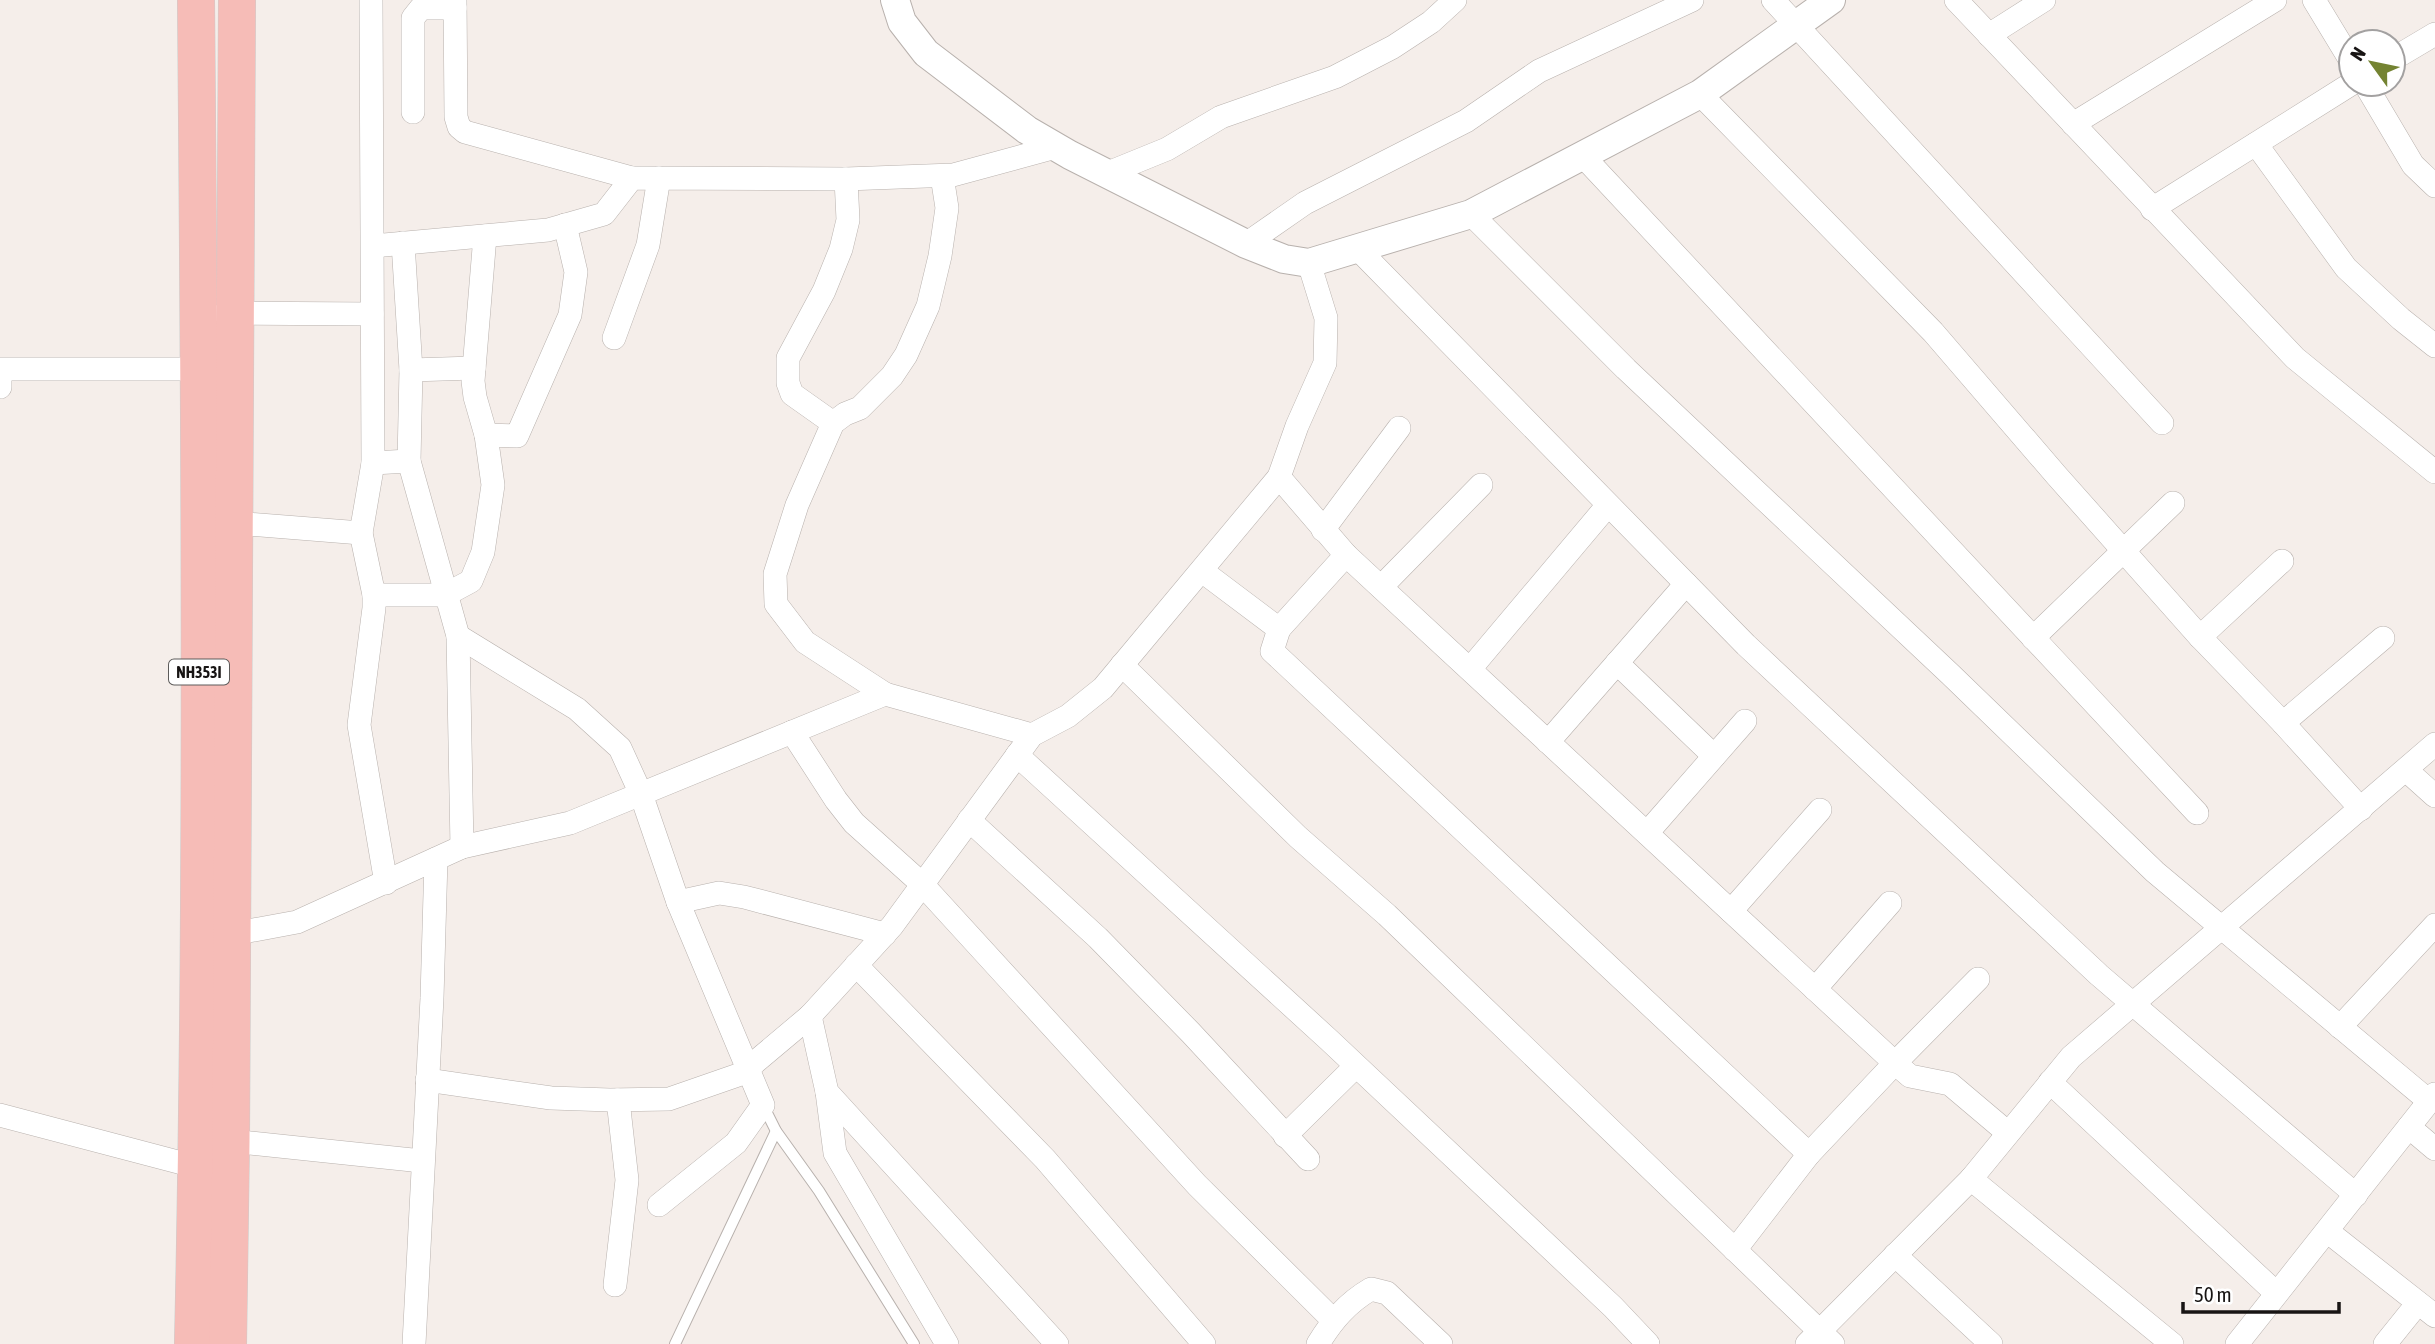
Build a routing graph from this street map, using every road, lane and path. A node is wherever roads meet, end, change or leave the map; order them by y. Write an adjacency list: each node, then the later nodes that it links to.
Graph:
1 (196, 0): 42 (highway, NH353I)
2 (237, 0): 43 (highway, NH353I)
3 (371, 0): 39 (street)
4 (895, 0): 25 (street)
5 (1455, 0): 27 (street)
6 (1692, 0): 38 (street)
7 (1773, 0): 14 (street)
8 (1831, 0): 14 (street)
9 (1956, 0): 16 (street)
10 (2044, 0): 16 (street)
11 (2275, 0): 23 (street)
12 (2314, 0): 17 (street)
13 (455, 4): 22 (street); 29 (street)
14 (1795, 26): 20 (street); 52 (street)
15 (2435, 34): 18 (street)
16 (1989, 35): 23 (street)
17 (2337, 38)
18 (2407, 51)
19 (2337, 93): 24 (street)
20 (1700, 94): 26 (street); 65 (street)
21 (2373, 98): 32 (street)
22 (413, 112)
23 (2073, 124): 33 (street)
24 (2256, 144): 33 (street); 46 (street)
25 (1056, 147): 27 (street); 28 (street)
26 (1583, 155): 34 (street); 76 (street)
27 (1108, 173): 38 (street)
28 (942, 176): 31 (street); 51 (street)
29 (632, 178): 30 (street); 35 (street)
30 (659, 178): 31 (street); 45 (street)
31 (846, 180): 51 (street)
32 (2435, 186)
33 (2152, 209): 57 (street)
34 (1471, 214): 40 (street); 106 (street)
35 (565, 225): 36 (street); 54 (street)
36 (485, 236): 37 (street); 47 (street)
37 (403, 243): 39 (street); 49 (street)
38 (1246, 244): 41 (street)
39 (373, 246): 44 (street)
40 (1357, 248): 41 (street); 61 (street)
41 (1309, 263): 58 (street)
42 (199, 310): 43 (street); 48 (highway, NH353I)
43 (236, 314): 44 (street); 62 (highway, NH353I)
44 (372, 314): 56 (street)
45 (614, 338)
46 (2435, 346)
47 (474, 368): 49 (street); 54 (street)
48 (199, 369): 50 (street); 134 (highway, NH353I)
49 (411, 370): 55 (street)
50 (0, 387)
51 (833, 423): 81 (street)
52 (2162, 423)
53 (1399, 428): 63 (street)
54 (486, 435): 72 (street)
55 (409, 461): 56 (street); 72 (street)
56 (373, 463): 64 (street)
57 (2435, 472)
58 (1279, 477): 63 (street); 68 (street)
59 (1481, 485): 70 (street)
60 (2173, 503): 65 (street)
61 (1608, 505): 69 (street); 80 (street)
62 (235, 523): 64 (street); 107 (highway, NH353I)
63 (1323, 530): 66 (street)
64 (361, 533): 71 (street)
65 (2123, 551): 75 (street); 76 (street)
66 (1346, 555): 70 (street); 73 (street)
67 (2282, 561): 75 (street)
68 (1202, 571): 73 (street); 79 (street)
69 (1686, 584): 78 (street); 112 (street)
70 (1381, 587): 80 (street)
71 (374, 595): 72 (street); 100 (street)
72 (445, 596): 74 (street)
73 (1279, 629): 131 (street)
74 (458, 636): 91 (street); 98 (street)
75 (2200, 637): 83 (street)
76 (2034, 638): 95 (street)
77 (2383, 638): 83 (street)
78 (1617, 663): 86 (street); 89 (street)
79 (1122, 665): 85 (street); 139 (street)
80 (1470, 669): 86 (street)
81 (885, 694): 84 (street); 85 (street)
82 (1745, 721): 89 (street)
83 (2283, 723): 93 (street)
84 (792, 732): 91 (street); 101 (street)
85 (1032, 735): 88 (street)
86 (1548, 742): 97 (street)
87 (2435, 744): 90 (street)
88 (1017, 755): 96 (street); 116 (street)
89 (1714, 756): 97 (street)
90 (2406, 770): 92 (street); 93 (street)
91 (641, 794): 98 (street); 102 (street)
92 (2435, 796)
93 (2361, 809): 106 (street)
94 (1820, 810): 104 (street)
95 (2197, 813)
96 (969, 820): 101 (street); 128 (street)
97 (1647, 833): 104 (street)
98 (462, 847): 99 (street)
99 (436, 859): 100 (street); 118 (street)
100 (386, 883): 107 (street)
101 (922, 884): 108 (street); 144 (street)
102 (678, 902): 108 (street); 117 (street)
103 (1890, 903): 111 (street)
104 (1731, 911): 111 (street)
105 (2435, 925): 114 (street)
106 (2222, 928): 112 (street); 114 (street)
107 (232, 934): 129 (highway, NH353I)
108 (885, 934): 109 (street)
109 (856, 965): 113 (street); 153 (street)
110 (1979, 979): 115 (street)
111 (1815, 989): 115 (street)
112 (2133, 1004): 119 (street); 136 (street)
113 (810, 1016): 117 (street); 120 (street)
114 (2340, 1027): 121 (street)
115 (1895, 1063): 127 (street); 131 (street)
116 (1356, 1066): 128 (street); 156 (street)
117 (748, 1068): 122 (street); 123 (street)
118 (427, 1080): 122 (street); 133 (street)
119 (2050, 1082): 127 (street); 142 (street)
120 (827, 1092): 151 (street); 152 (street)
121 (2432, 1098): 125 (street)
122 (618, 1100): 141 (street)
123 (763, 1105): 126 (lane); 137 (street)
124 (0, 1115): 134 (street)
125 (2409, 1127): 130 (street); 136 (street)
126 (776, 1131): 149 (lane); 150 (lane)
127 (2008, 1133): 135 (street)
128 (1285, 1136): 132 (street)
129 (231, 1141): 133 (street); 147 (highway, NH353I)
130 (2435, 1149)
131 (1809, 1154): 139 (street)
132 (1308, 1159)
133 (422, 1161): 148 (street)
134 (197, 1167): 146 (highway, NH353I)
135 (1971, 1179): 140 (street); 158 (street)
136 (2356, 1195): 138 (street)
137 (659, 1205)
138 (2327, 1231): 142 (street); 143 (street)
139 (1735, 1250): 145 (street)
140 (1895, 1255): 145 (street); 157 (street)
141 (615, 1285)
142 (2276, 1293): 159 (street)
143 (2426, 1310): 160 (street)
144 (1333, 1320): 154 (street); 155 (street)
145 (1820, 1339)
146 (193, 1344)
147 (228, 1344)
148 (414, 1344)
149 (675, 1344)
150 (914, 1344)
151 (947, 1344)
152 (1058, 1344)
153 (1204, 1344)
154 (1318, 1344)
155 (1441, 1344)
156 (1648, 1344)
157 (1992, 1344)
158 (2172, 1344)
159 (2237, 1344)
160 (2385, 1344)

